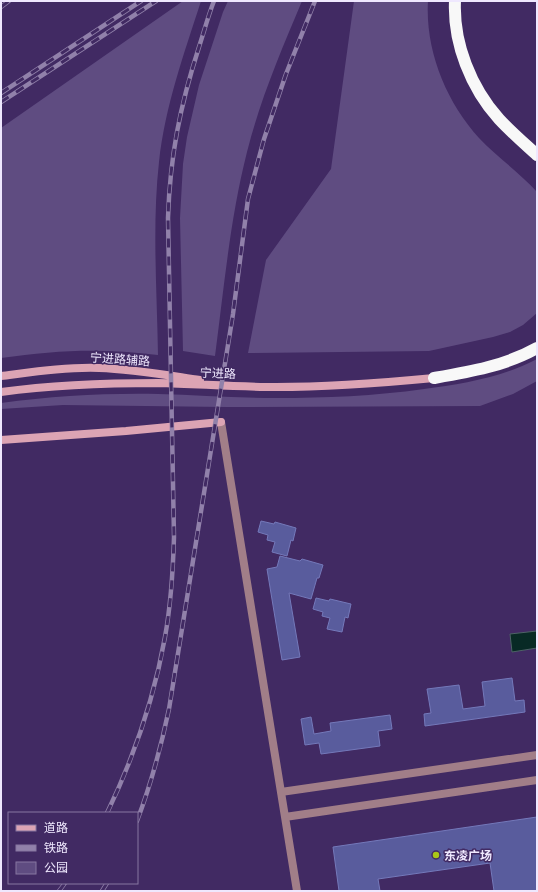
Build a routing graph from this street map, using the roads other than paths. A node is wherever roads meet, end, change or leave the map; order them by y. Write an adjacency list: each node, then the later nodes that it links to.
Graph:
1 (455, 1): 2 (highway)
2 (537, 156)
3 (537, 348): 5 (highway)
4 (1, 376): 6 (street, 宁进路辅路)
5 (434, 378): 6 (street, 宁进路)
6 (236, 386): 7 (street, 宁进路)
7 (1, 392)
8 (1, 440): 11 (street)
9 (537, 755): 11 (street)
10 (537, 780): 12 (street)
11 (281, 792): 12 (street)
12 (285, 817): 13 (street)
13 (297, 891)

